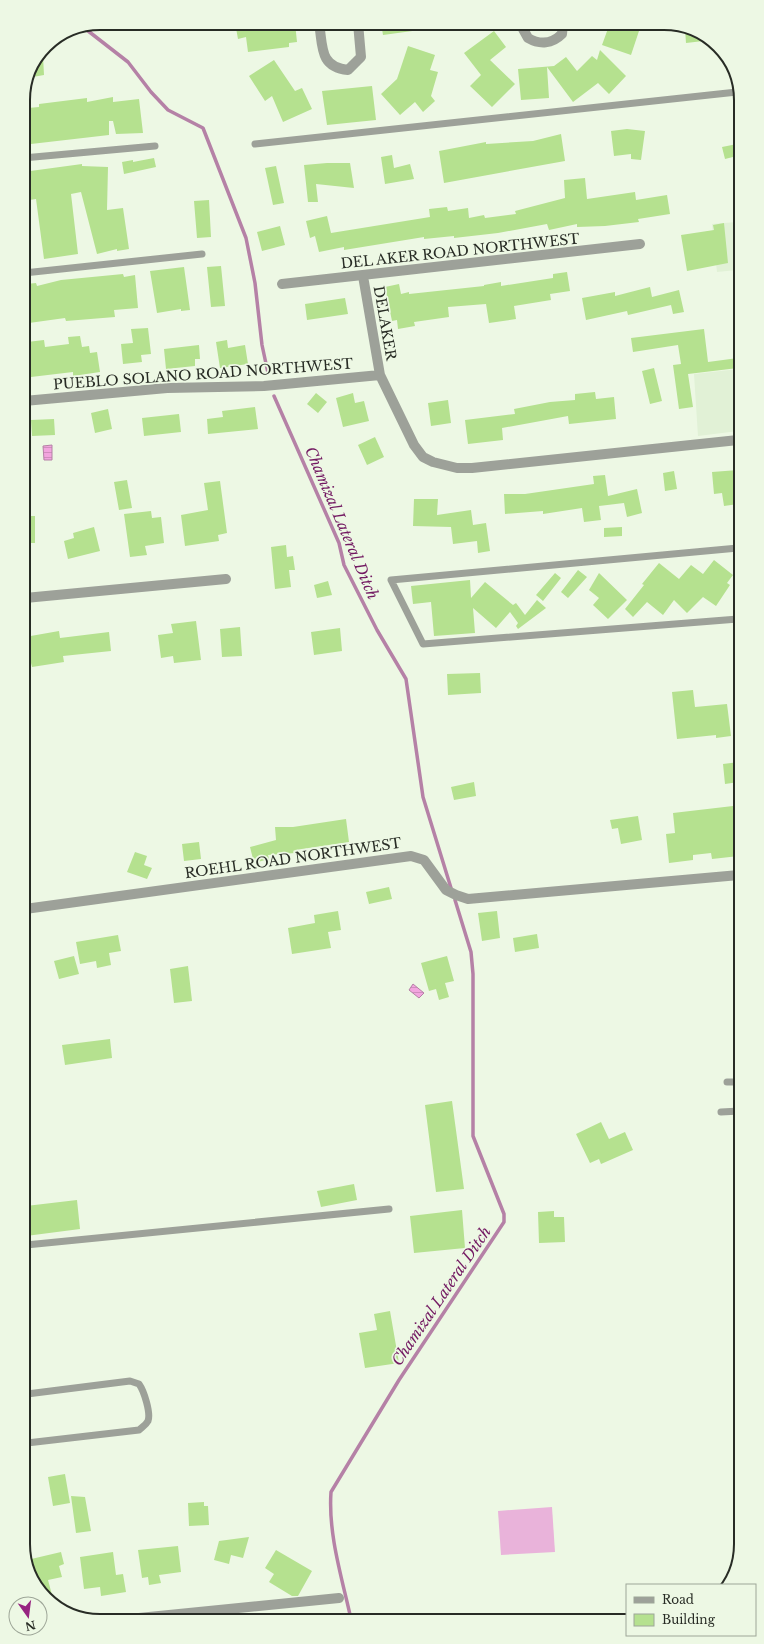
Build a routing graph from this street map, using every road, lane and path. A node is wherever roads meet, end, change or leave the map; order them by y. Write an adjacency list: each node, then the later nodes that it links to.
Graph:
1 (321, 30): 2 (street)
2 (359, 30)
3 (523, 30): 4 (street)
4 (562, 30)
5 (734, 92): 6 (lane)
6 (256, 144)
7 (156, 146): 8 (lane)
8 (30, 157)
9 (640, 244): 12 (street, DEL AKER ROAD NORTHWEST)
10 (202, 254): 11 (lane)
11 (30, 272)
12 (363, 276): 13 (street, DEL AKER ROAD NORTHWEST); 14 (street, DELAKER)
13 (282, 284)
14 (380, 375): 15 (street, PUEBLO SOLANO ROAD NORTHWEST); 16 (street)
15 (30, 400)
16 (734, 440)
17 (734, 548): 20 (lane)
18 (226, 579): 19 (street)
19 (30, 597)
20 (734, 619)
21 (734, 875): 22 (street, ROEHL ROAD NORTHWEST)
22 (30, 908)
23 (727, 1082): 24 (lane)
24 (734, 1082)
25 (734, 1111): 26 (lane)
26 (721, 1112)
27 (389, 1209): 28 (lane)
28 (30, 1245)
29 (30, 1394): 30 (lane)
30 (30, 1443)
31 (339, 1598): 32 (street)
32 (179, 1614)

